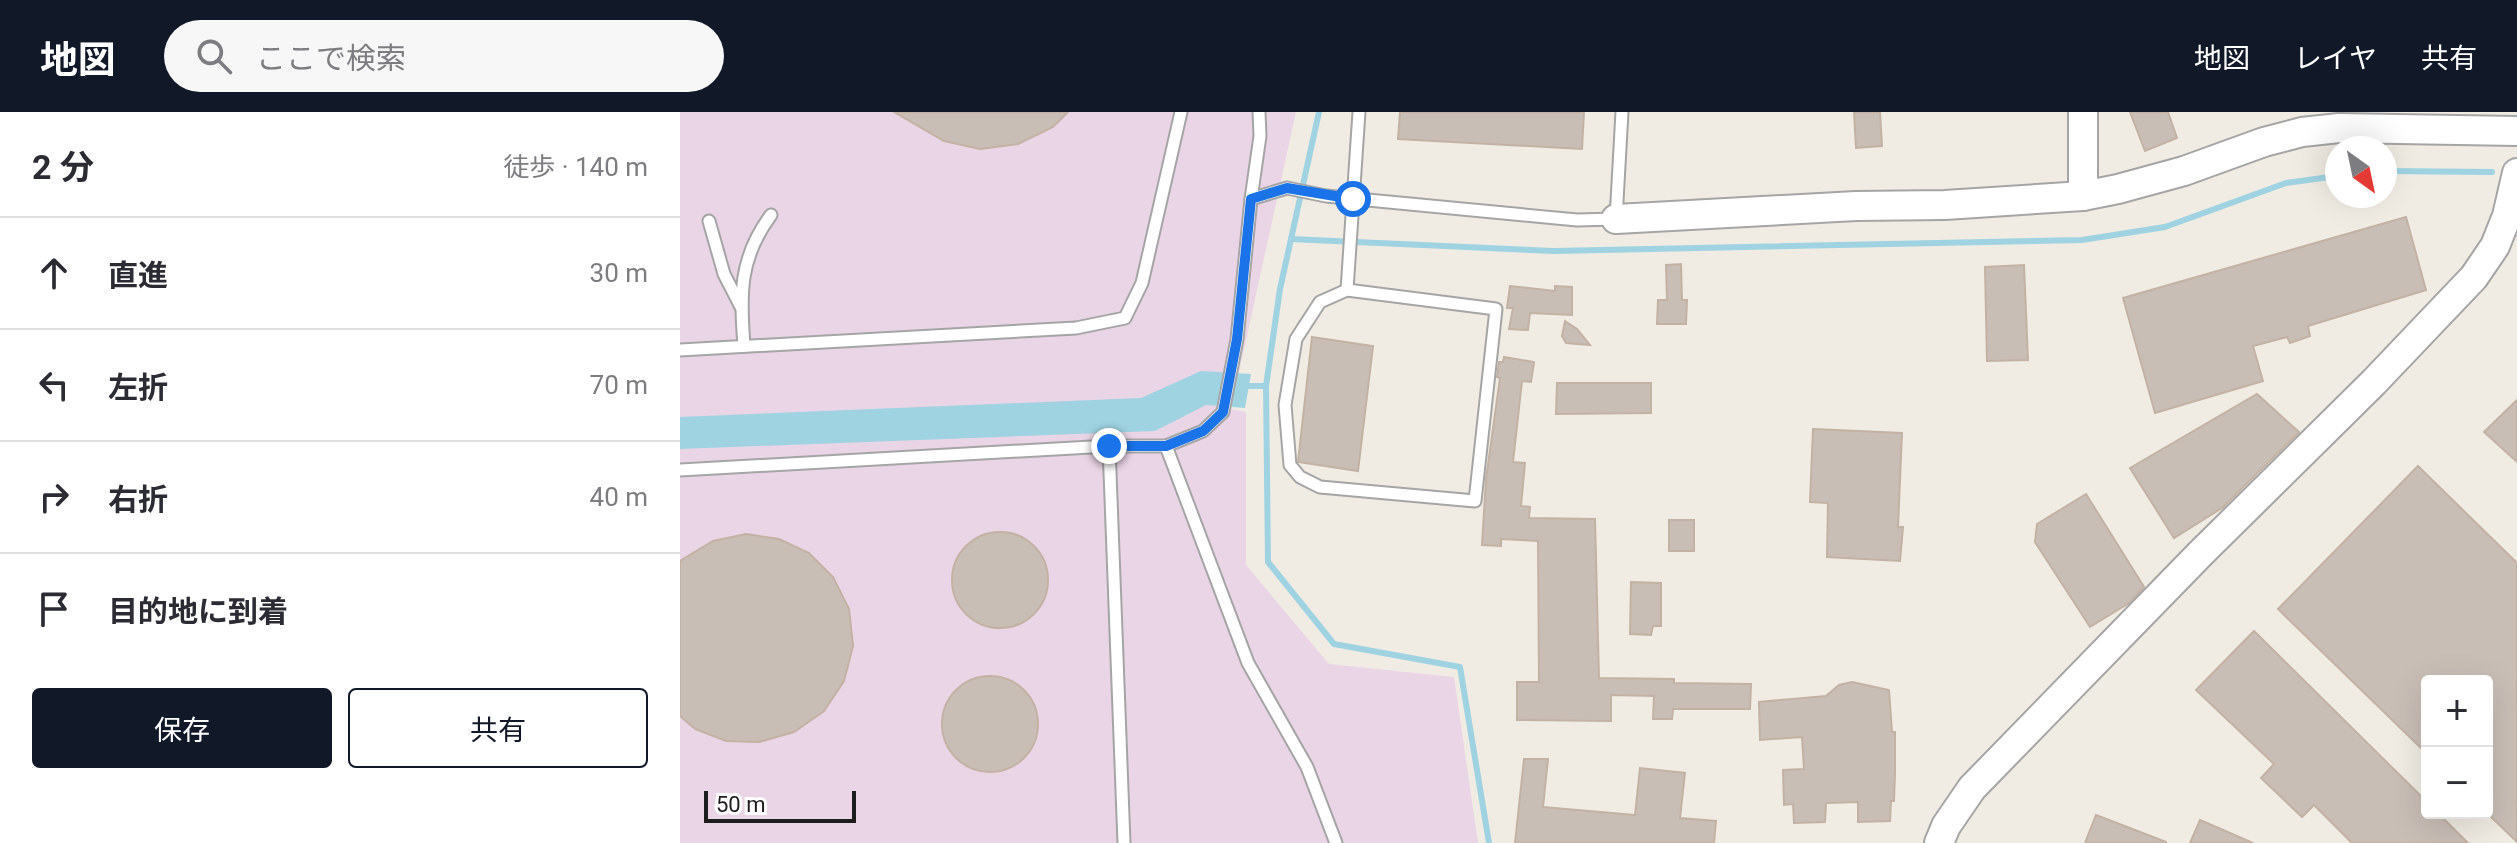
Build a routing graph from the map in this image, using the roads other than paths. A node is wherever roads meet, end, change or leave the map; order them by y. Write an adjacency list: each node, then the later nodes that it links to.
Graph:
1 (1181, 112): 16 (lane)
2 (1259, 112): 9 (lane)
3 (1359, 112): 10 (lane)
4 (1622, 112): 12 (lane)
5 (2083, 112): 8 (street)
6 (2517, 131): 8 (street)
7 (2517, 173): 23 (street)
8 (2083, 196): 12 (street)
9 (1251, 199): 10 (lane); 19 (lane)
10 (1353, 199): 12 (lane); 14 (lane)
11 (771, 215): 15 (lane)
12 (1616, 219)
13 (709, 221): 15 (lane)
14 (1347, 290): 14 (lane)
15 (741, 308): 16 (lane)
16 (744, 346): 17 (lane)
17 (680, 350)
18 (1109, 446): 19 (lane); 20 (lane); 21 (lane)
19 (1166, 446): 22 (lane)
20 (680, 470)
21 (1124, 843)
22 (1336, 843)
23 (1939, 843)

